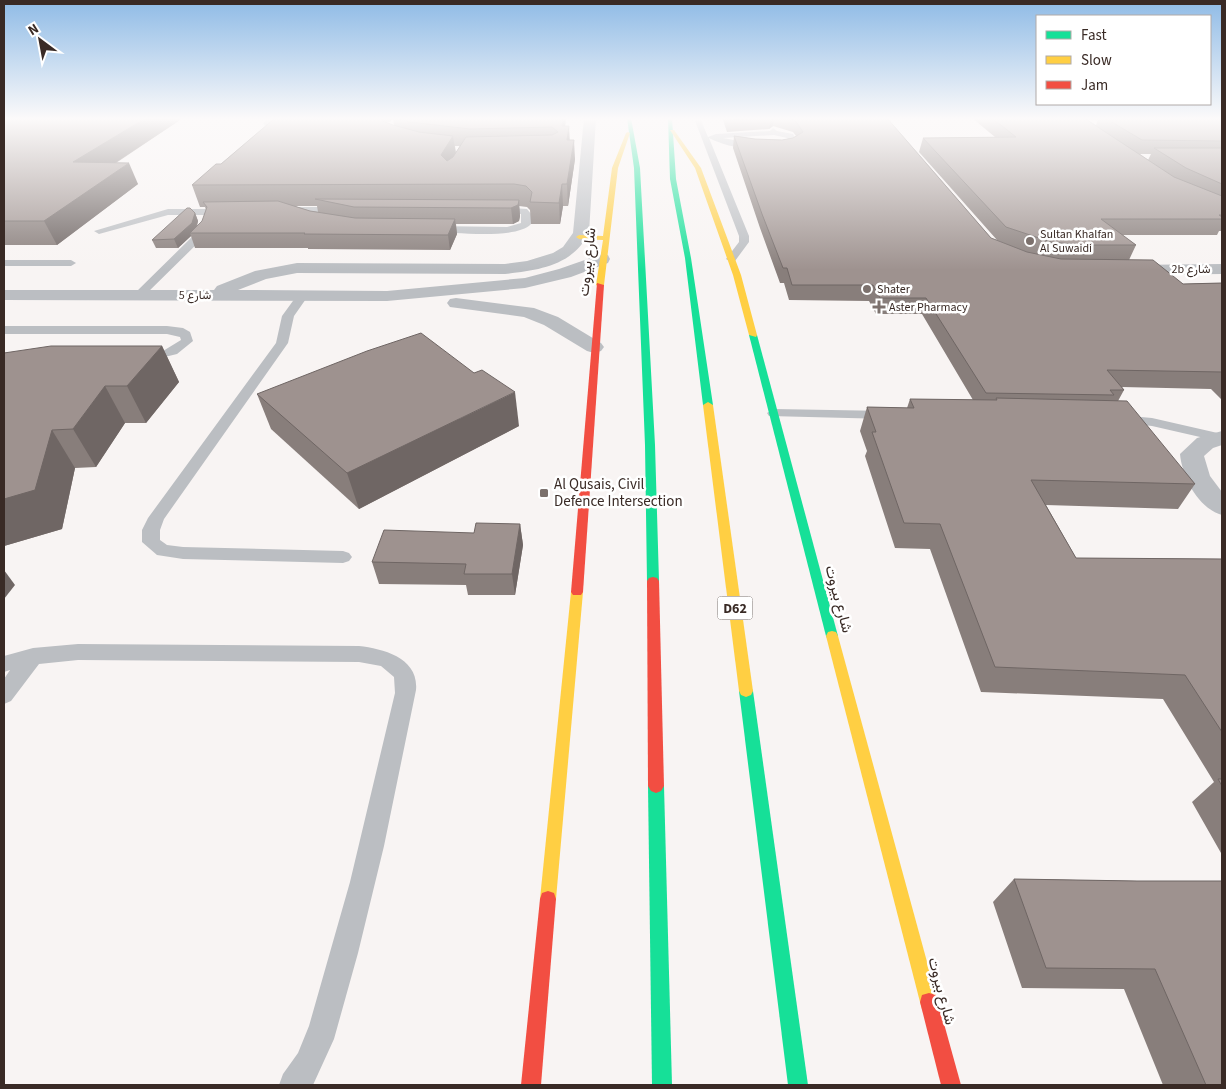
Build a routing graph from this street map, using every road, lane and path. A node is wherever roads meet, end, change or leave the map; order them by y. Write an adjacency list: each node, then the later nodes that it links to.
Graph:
1 (586, 169): 14 (street)
2 (616, 169): 15 (main road, شارع بيروت)
3 (637, 169): 44 (main road, شارع بيروت)
4 (672, 169): 45 (main road, شارع بيروت / D62)
5 (698, 169): 17 (main road, شارع بيروت / D62)
6 (719, 169): 17 (lane)
7 (352, 210): 10 (lane)
8 (487, 210): 11 (lane)
9 (197, 212): 12 (lane); 13 (lane); 13 (lane)
10 (321, 221)
11 (420, 229)
12 (99, 231)
13 (202, 233): 25 (lane)
14 (580, 237): 15 (main road); 20 (street)
15 (605, 238): 16 (main road, شارع بيروت)
16 (602, 259): 23 (street, شارع 5); 30 (main road, شارع بيروت)
17 (731, 259): 32 (main road, شارع بيروت / D62)
18 (71, 262): 19 (lane)
19 (4, 263)
20 (454, 269): 23 (street); 26 (street)
21 (1222, 269): 22 (street, 2b شارع)
22 (1108, 270)
23 (480, 288): 28 (street, شارع 5)
24 (4, 295): 25 (street, شارع 5)
25 (139, 295): 26 (street, شارع 5)
26 (209, 295): 27 (street, شارع 5)
27 (302, 296): 28 (street, شارع 5); 38 (lane)
28 (387, 296): 30 (street, شارع 5)
29 (4, 330): 31 (lane)
30 (594, 347): 43 (main road, شارع بيروت)
31 (128, 358)
32 (774, 413): 33 (lane); 46 (main road, شارع بيروت / D62)
33 (901, 415)
34 (1102, 418): 35 (lane)
35 (1222, 443): 36 (street); 37 (street)
36 (1222, 498)
37 (1222, 506)
38 (343, 557)
39 (32, 656): 40 (lane); 41 (lane); 42 (lane)
40 (4, 664)
41 (4, 695)
42 (294, 1085)
43 (531, 1085)
44 (662, 1085)
45 (798, 1085)
46 (951, 1085)

